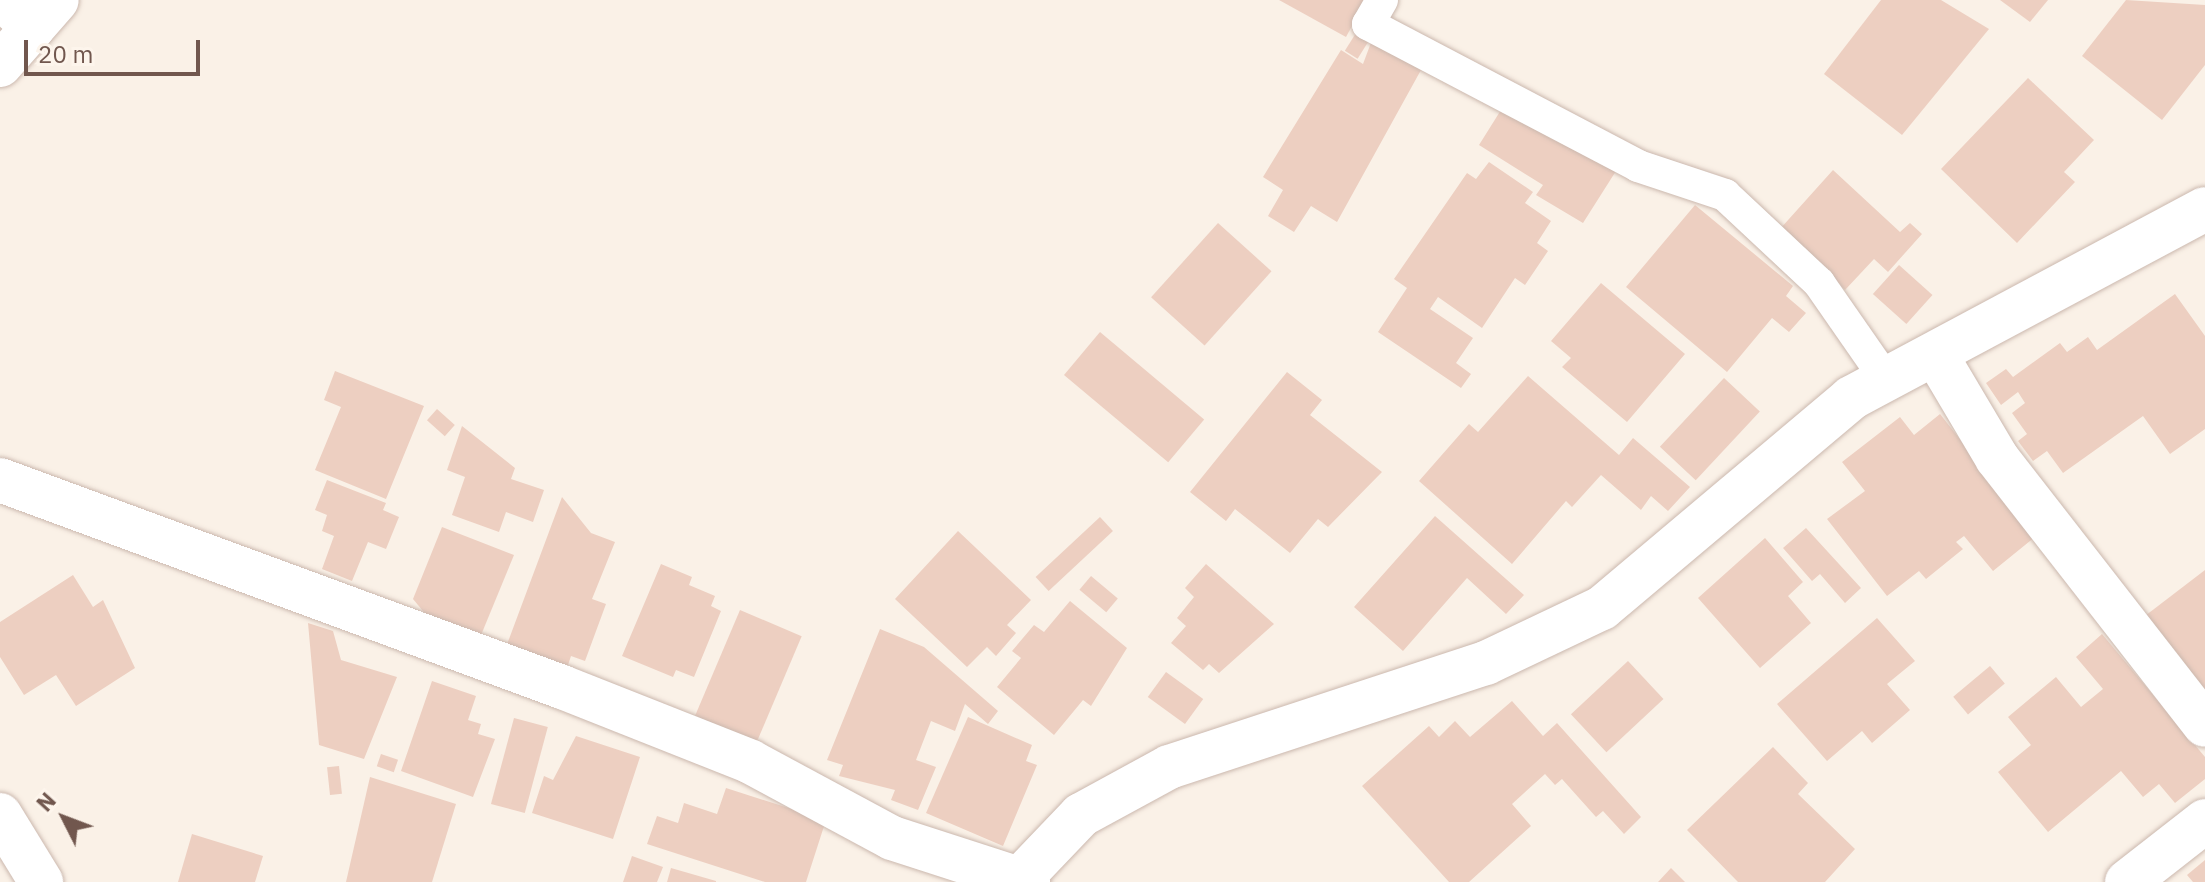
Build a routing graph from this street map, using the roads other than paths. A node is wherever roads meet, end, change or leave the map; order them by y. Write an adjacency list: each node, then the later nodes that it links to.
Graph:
1 (1382, 0): 6 (lane)
2 (32, 9): 3 (street)
3 (0, 65)
4 (2205, 209): 5 (street)
5 (1937, 357): 6 (street); 8 (street)
6 (1887, 381): 11 (street)
7 (0, 480): 11 (street)
8 (2205, 725)
9 (0, 815): 12 (street)
10 (2205, 821): 13 (street)
11 (1022, 880)
12 (41, 882)
13 (2127, 882)

